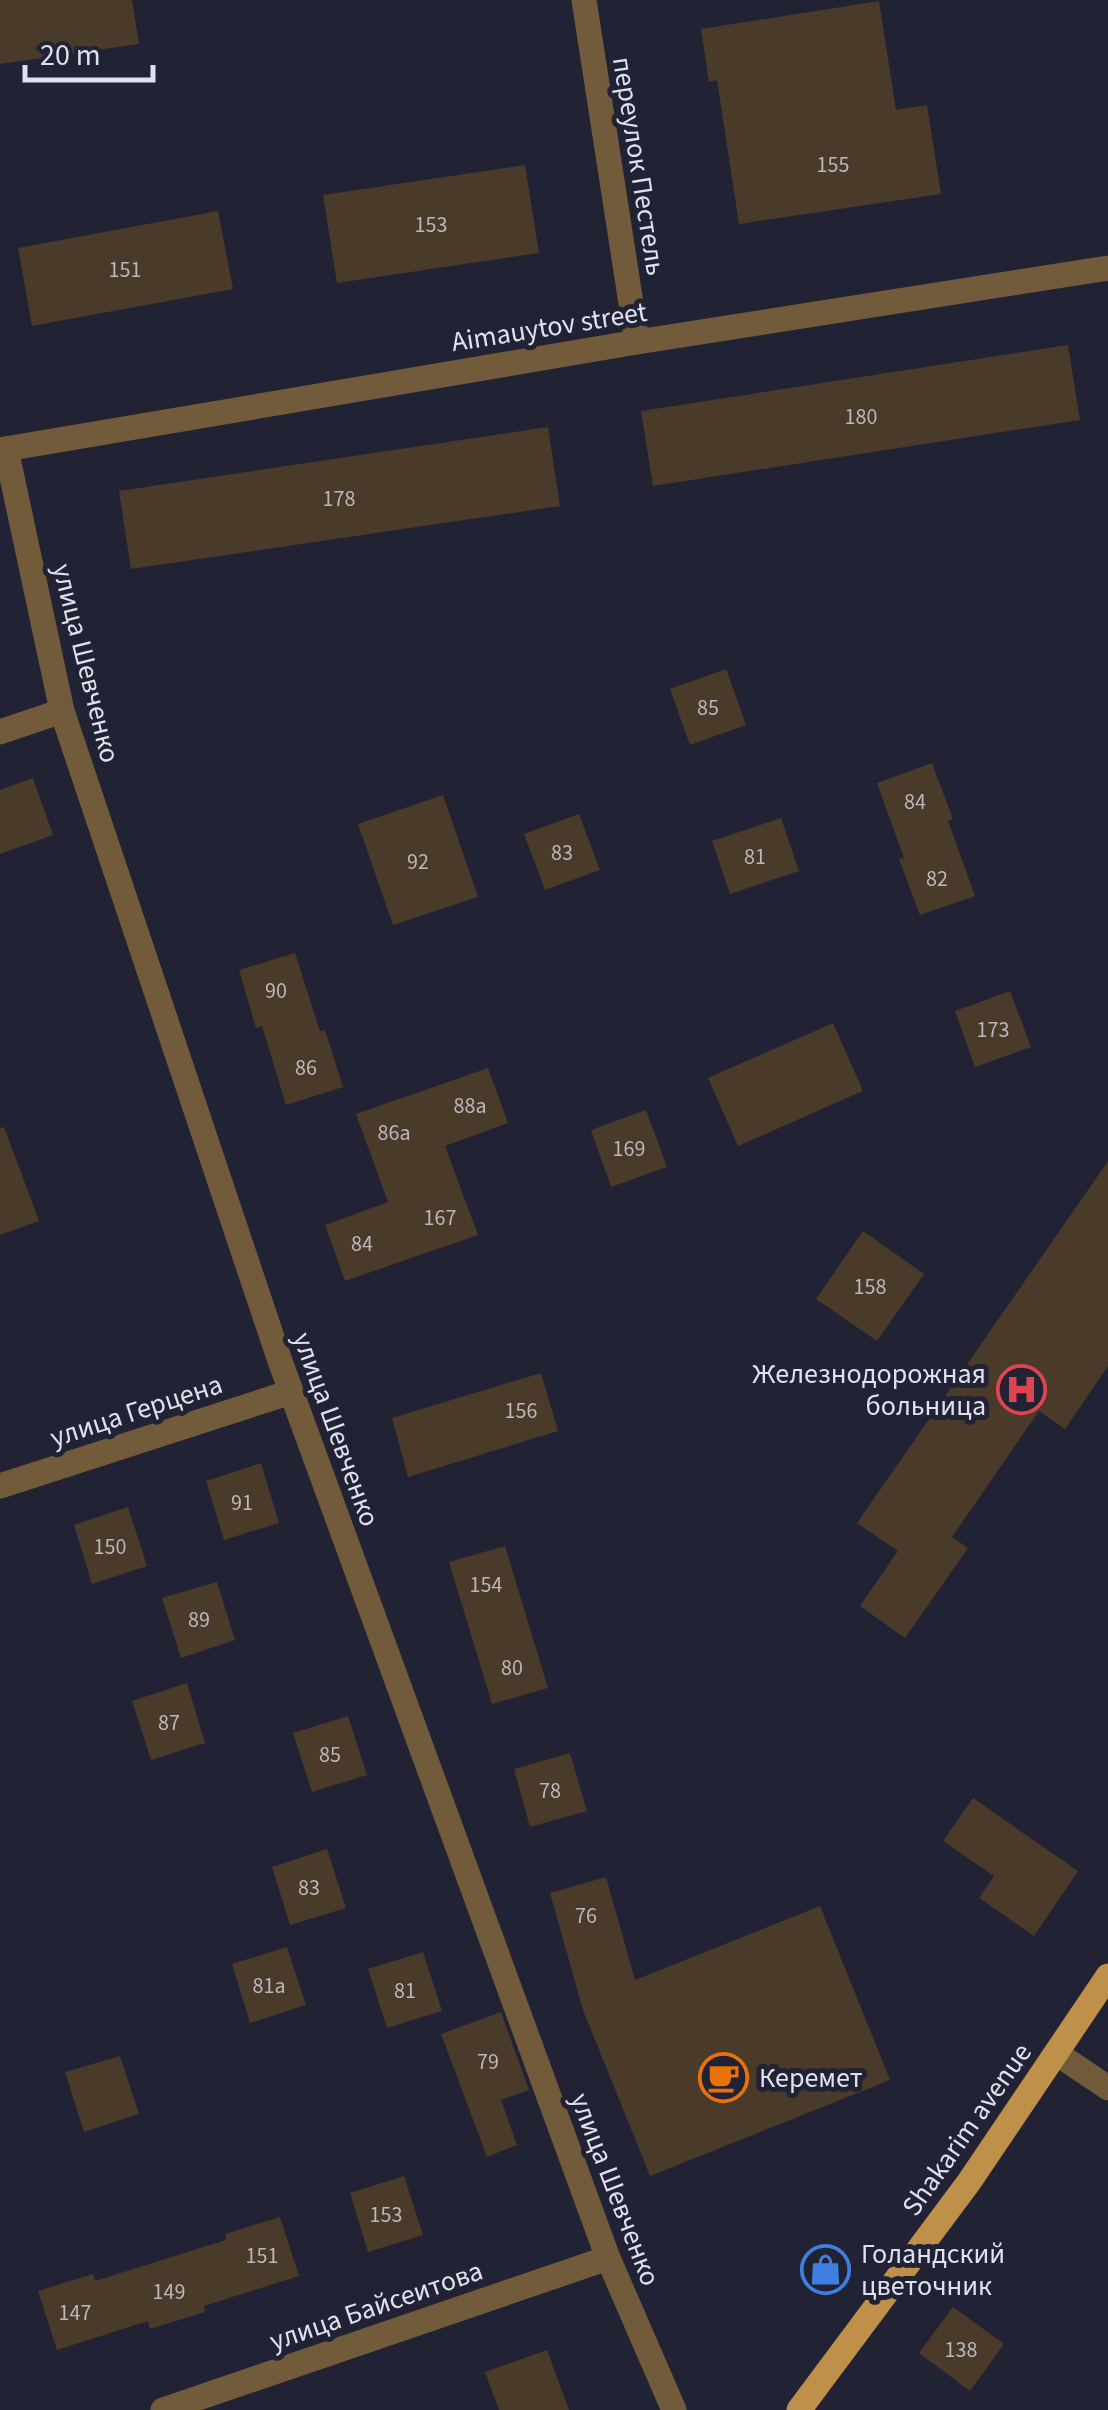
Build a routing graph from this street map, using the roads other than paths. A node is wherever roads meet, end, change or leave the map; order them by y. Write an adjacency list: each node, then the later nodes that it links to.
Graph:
1 (584, 0): 3 (street, переулок Пестель)
2 (1108, 268): 3 (street, Aimauytov street)
3 (637, 342): 4 (street, Aimauytov street)
4 (3, 450): 5 (street, улица Шевченко)
5 (62, 711): 6 (street); 7 (street, улица Шевченко)
6 (0, 732)
7 (291, 1392): 8 (street, улица Герцена); 12 (street, улица Шевченко)
8 (0, 1486)
9 (1108, 1976): 10 (main road, Shakarim avenue)
10 (1056, 2053): 11 (street); 15 (main road, Shakarim avenue)
11 (1108, 2088)
12 (608, 2258): 13 (street, улица Байсеитова); 14 (street, улица Шевченко)
13 (163, 2410)
14 (674, 2410)
15 (799, 2410)

